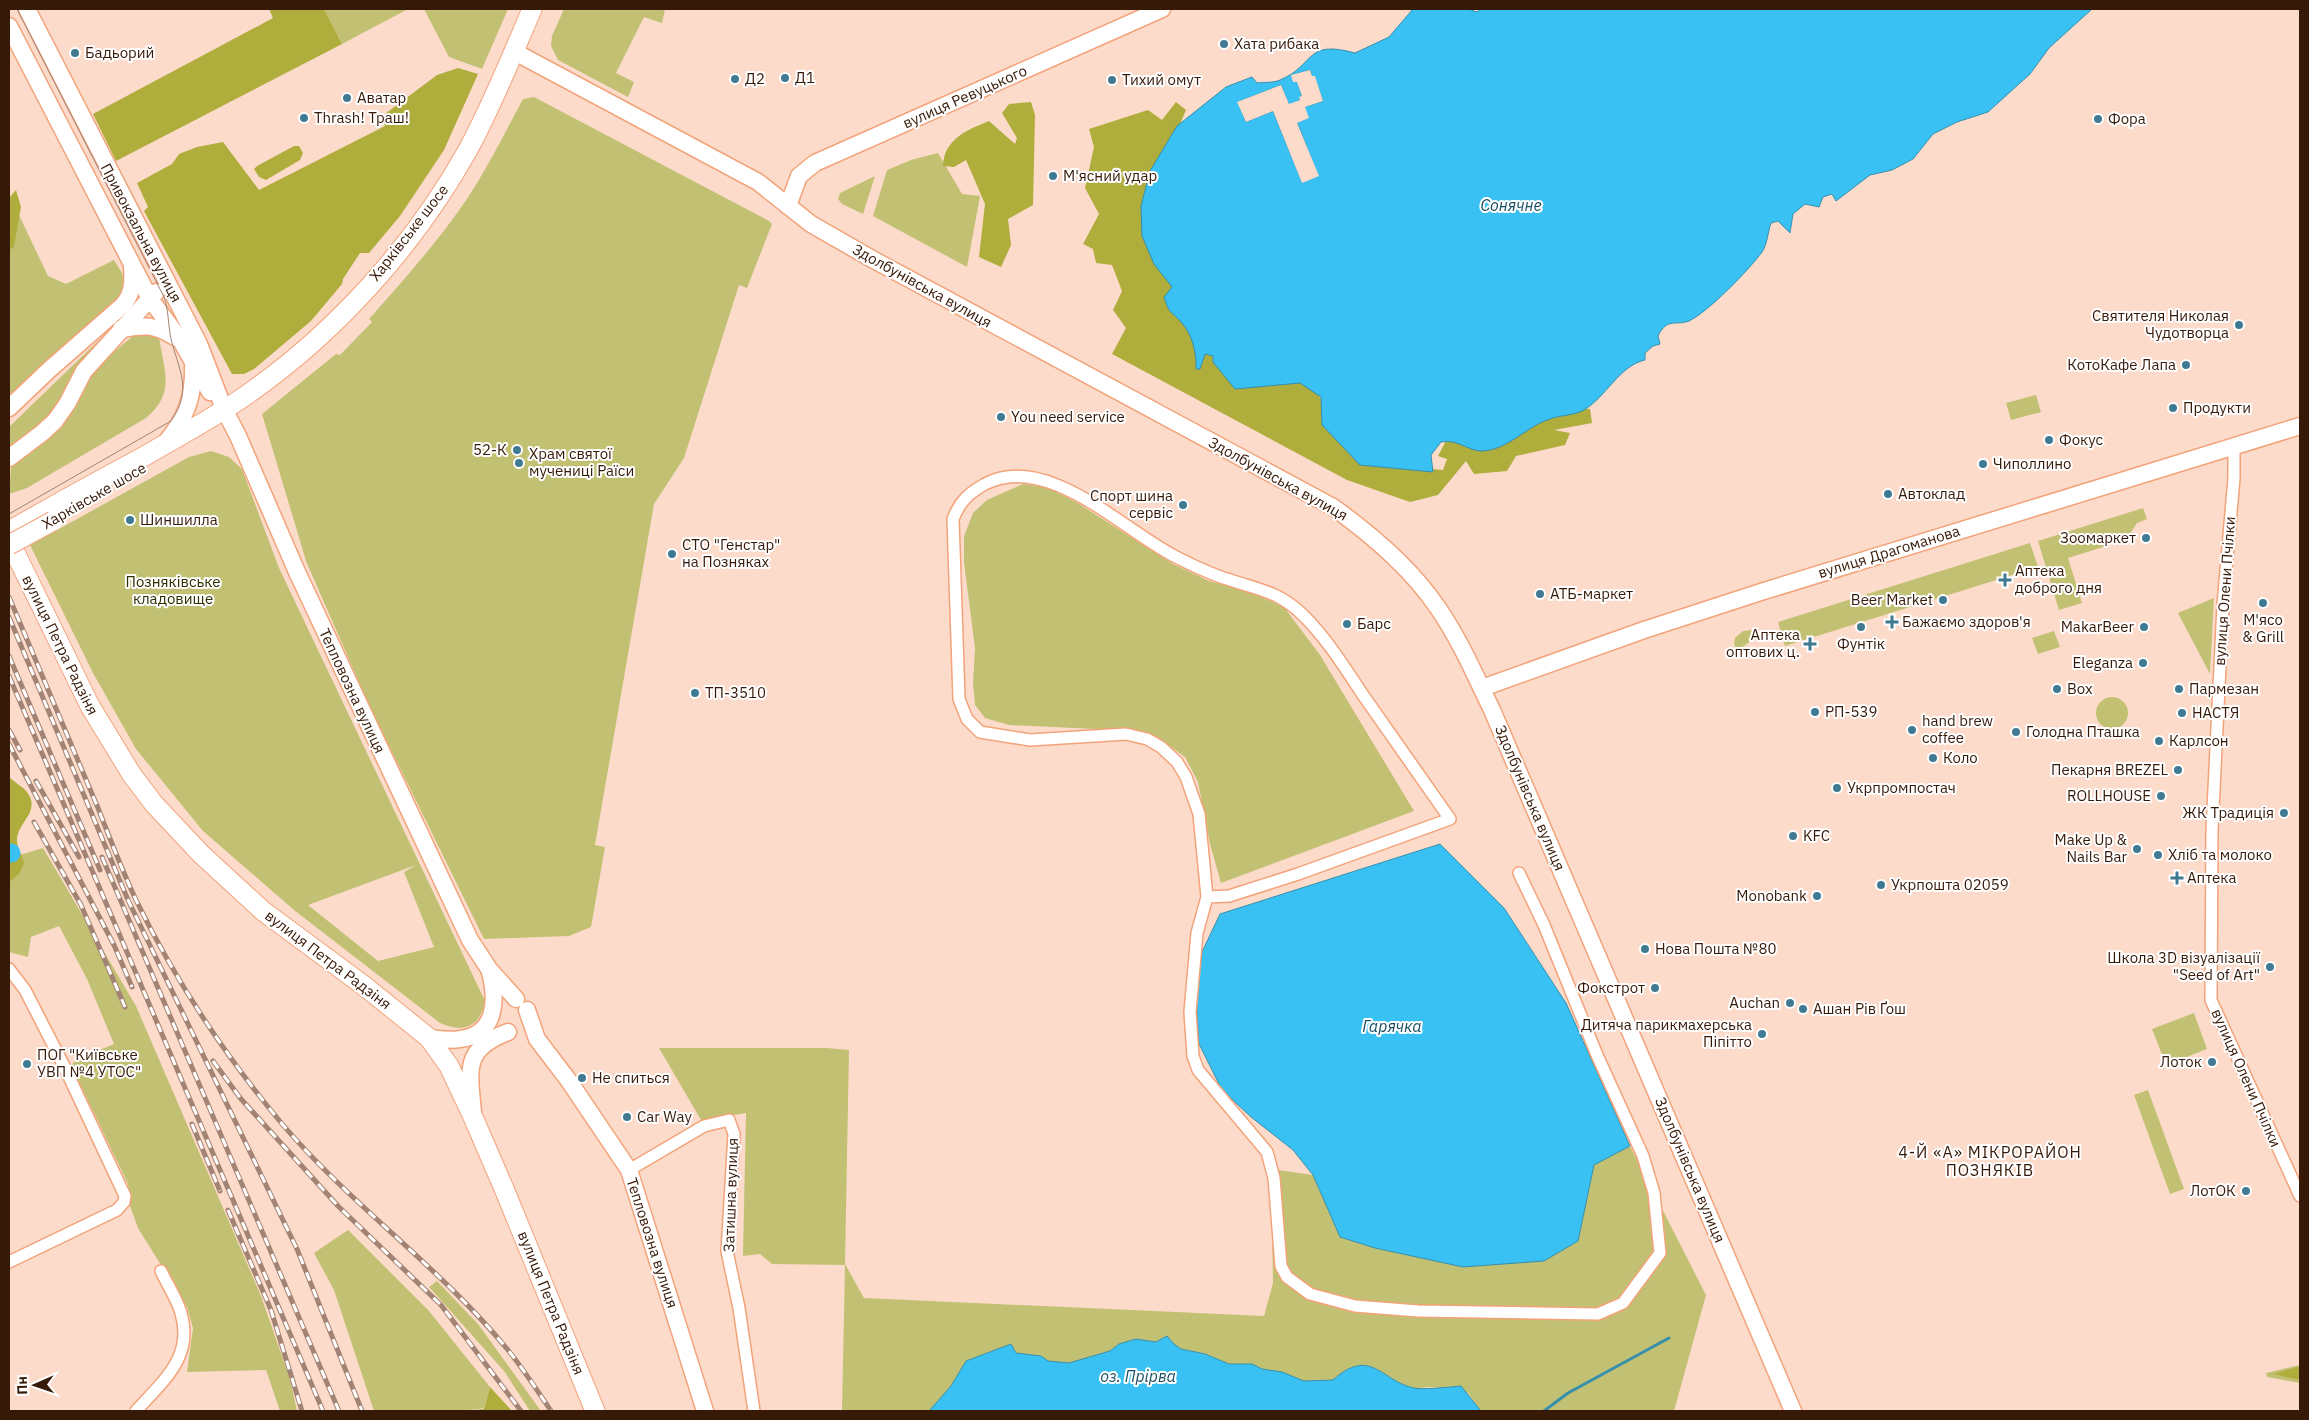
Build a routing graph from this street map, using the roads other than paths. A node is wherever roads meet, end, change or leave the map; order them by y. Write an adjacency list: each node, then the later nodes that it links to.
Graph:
1 (27, 9): 8 (street, Привокзальна вулиця)
2 (532, 9): 5 (main road, Харківське шосе)
3 (1162, 9): 6 (street, вулиця Ревуцького)
4 (9, 26): 7 (street, Привокзальна вулиця)
5 (514, 51): 6 (street, Здолбунівська вулиця); 14 (main road, Харківське шосе)
6 (788, 206): 23 (street, Здолбунівська вулиця)
7 (132, 265): 9 (street, Привокзальна вулиця); 13 (street)
8 (167, 282): 9 (street); 14 (street, Привокзальна вулиця)
9 (150, 299): 10 (street); 11 (street, Привокзальна вулиця)
10 (121, 329): 11 (street); 18 (street)
11 (180, 339): 12 (street, Привокзальна вулиця)
12 (193, 364): 14 (street, Привокзальна вулиця); 16 (street, Привокзальна вулиця)
13 (9, 408)
14 (224, 409): 16 (main road, Харківське шосе); 19 (main road, Харківське шосе); 27 (street, Тепловозна вулиця)
15 (2300, 426): 17 (street, вулиця Драгоманова)
16 (164, 444): 19 (main road, Харківське шосе)
17 (2234, 447): 23 (street, вулиця Драгоманова); 35 (street, вулиця Олени Пчілки)
18 (9, 458)
19 (50, 516): 20 (main road, Харківське шосе); 22 (main road, Харківське шосе, bridge)
20 (9, 531)
21 (9, 540): 31 (main road, вулиця Петра Радзіня)
22 (9, 545)
23 (1482, 688): 42 (street, Здолбунівська вулиця)
24 (1519, 873): 25 (street)
25 (1207, 897): 25 (street)
26 (9, 969): 36 (street)
27 (489, 969): 28 (street, Тепловозна вулиця); 29 (street, Тепловозна вулиця)
28 (521, 1004): 29 (street); 30 (street); 32 (street, Тепловозна вулиця)
29 (493, 1013): 30 (street); 31 (street)
30 (511, 1032): 32 (street); 33 (street)
31 (429, 1038): 33 (main road, вулиця Петра Радзіня)
32 (537, 1039): 34 (street, Тепловозна вулиця)
33 (473, 1116): 39 (main road, вулиця Петра Радзіня)
34 (628, 1170): 40 (street, Тепловозна вулиця); 41 (street, Затишна вулиця)
35 (2300, 1196)
36 (9, 1262)
37 (160, 1271): 38 (street)
38 (136, 1411)
39 (596, 1411)
40 (705, 1411)
41 (754, 1411)
42 (1794, 1411)

